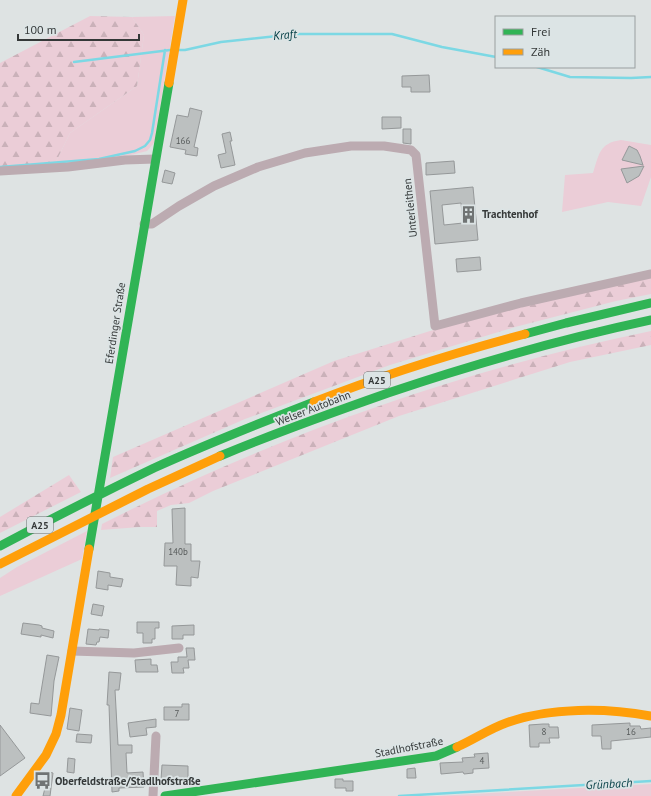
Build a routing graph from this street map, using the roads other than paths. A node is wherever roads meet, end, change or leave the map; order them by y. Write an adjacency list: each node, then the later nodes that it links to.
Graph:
1 (183, 0): 2 (main road, Eferdinger Straße)
2 (155, 159): 3 (street); 4 (main road, Eferdinger Straße)
3 (0, 171)
4 (144, 224): 5 (street, Unterleithen); 11 (main road, Eferdinger Straße)
5 (651, 274)
6 (651, 303): 8 (main road, Welser Autobahn / A25)
7 (651, 320): 9 (main road, Welser Autobahn / A25)
8 (0, 546)
9 (0, 564)
10 (179, 648): 11 (street)
11 (72, 651): 14 (main road, Eferdinger Straße)
12 (651, 716): 16 (main road, Stadlhofstraße)
13 (156, 736): 15 (street)
14 (16, 796)
15 (153, 796)
16 (166, 796)

